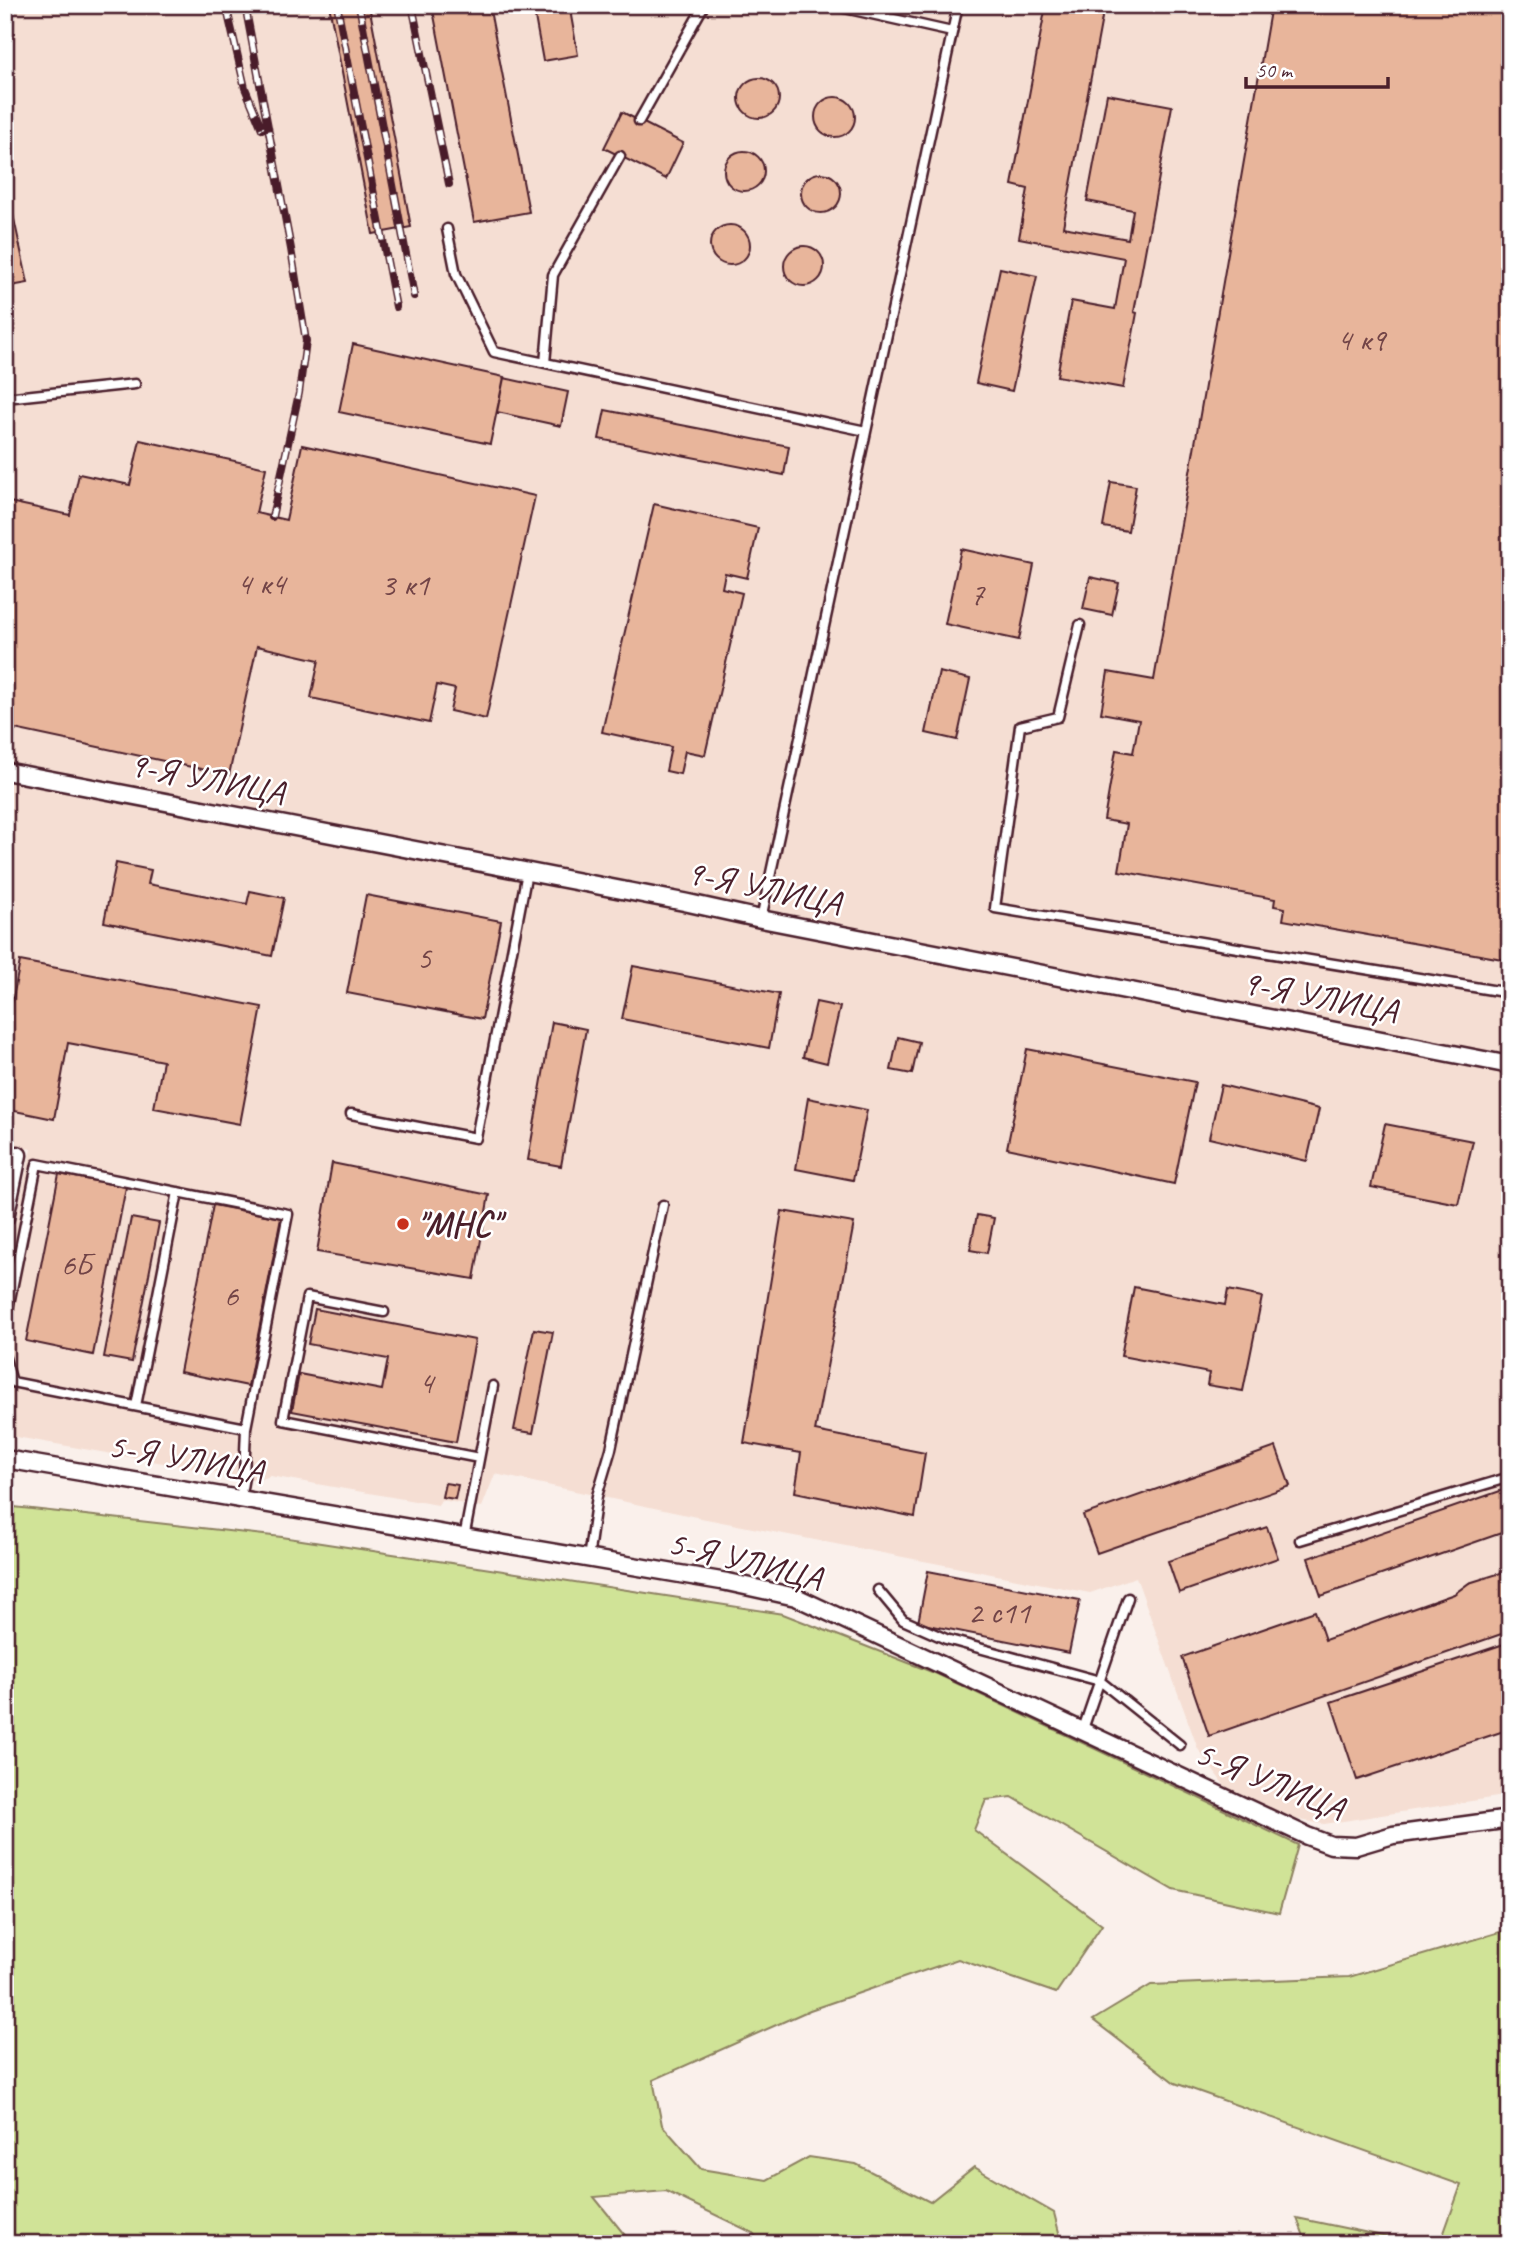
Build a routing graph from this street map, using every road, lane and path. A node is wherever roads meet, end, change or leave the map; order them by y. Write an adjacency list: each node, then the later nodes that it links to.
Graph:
1 (704, 5): 5 (lane)
2 (831, 5): 4 (lane)
3 (958, 5): 4 (lane)
4 (953, 32): 11 (lane)
5 (639, 121)
6 (620, 156): 8 (lane)
7 (447, 229): 8 (lane)
8 (545, 363): 11 (lane)
9 (135, 384): 10 (lane)
10 (5, 398)
11 (866, 431): 15 (lane)
12 (1080, 625): 16 (lane)
13 (5, 771): 14 (street, 9-Я УЛИЦА)
14 (527, 872): 15 (street, 9-Я УЛИЦА); 18 (lane)
15 (761, 919): 17 (street, 9-Я УЛИЦА)
16 (1510, 993)
17 (1510, 1065)
18 (351, 1114)
19 (18, 1155): 22 (street)
20 (178, 1192): 24 (lane); 27 (lane); 28 (lane)
21 (663, 1205): 35 (lane)
22 (5, 1218)
23 (384, 1311): 29 (lane)
24 (5, 1324)
25 (5, 1357): 27 (lane)
26 (493, 1386): 29 (lane)
27 (136, 1406): 28 (lane)
28 (246, 1428): 32 (lane)
29 (479, 1458): 33 (lane)
30 (5, 1459): 32 (street, 5-Я УЛИЦА)
31 (1510, 1477): 34 (lane)
32 (240, 1499): 33 (street, 5-Я УЛИЦА)
33 (464, 1538): 35 (street, 5-Я УЛИЦА)
34 (1300, 1540)
35 (588, 1559): 39 (street, 5-Я УЛИЦА)
36 (878, 1590): 38 (lane)
37 (1128, 1598): 38 (lane)
38 (1100, 1681): 39 (lane); 40 (lane)
39 (1082, 1732): 41 (street, 5-Я УЛИЦА)
40 (1180, 1745)
41 (1510, 1819)

